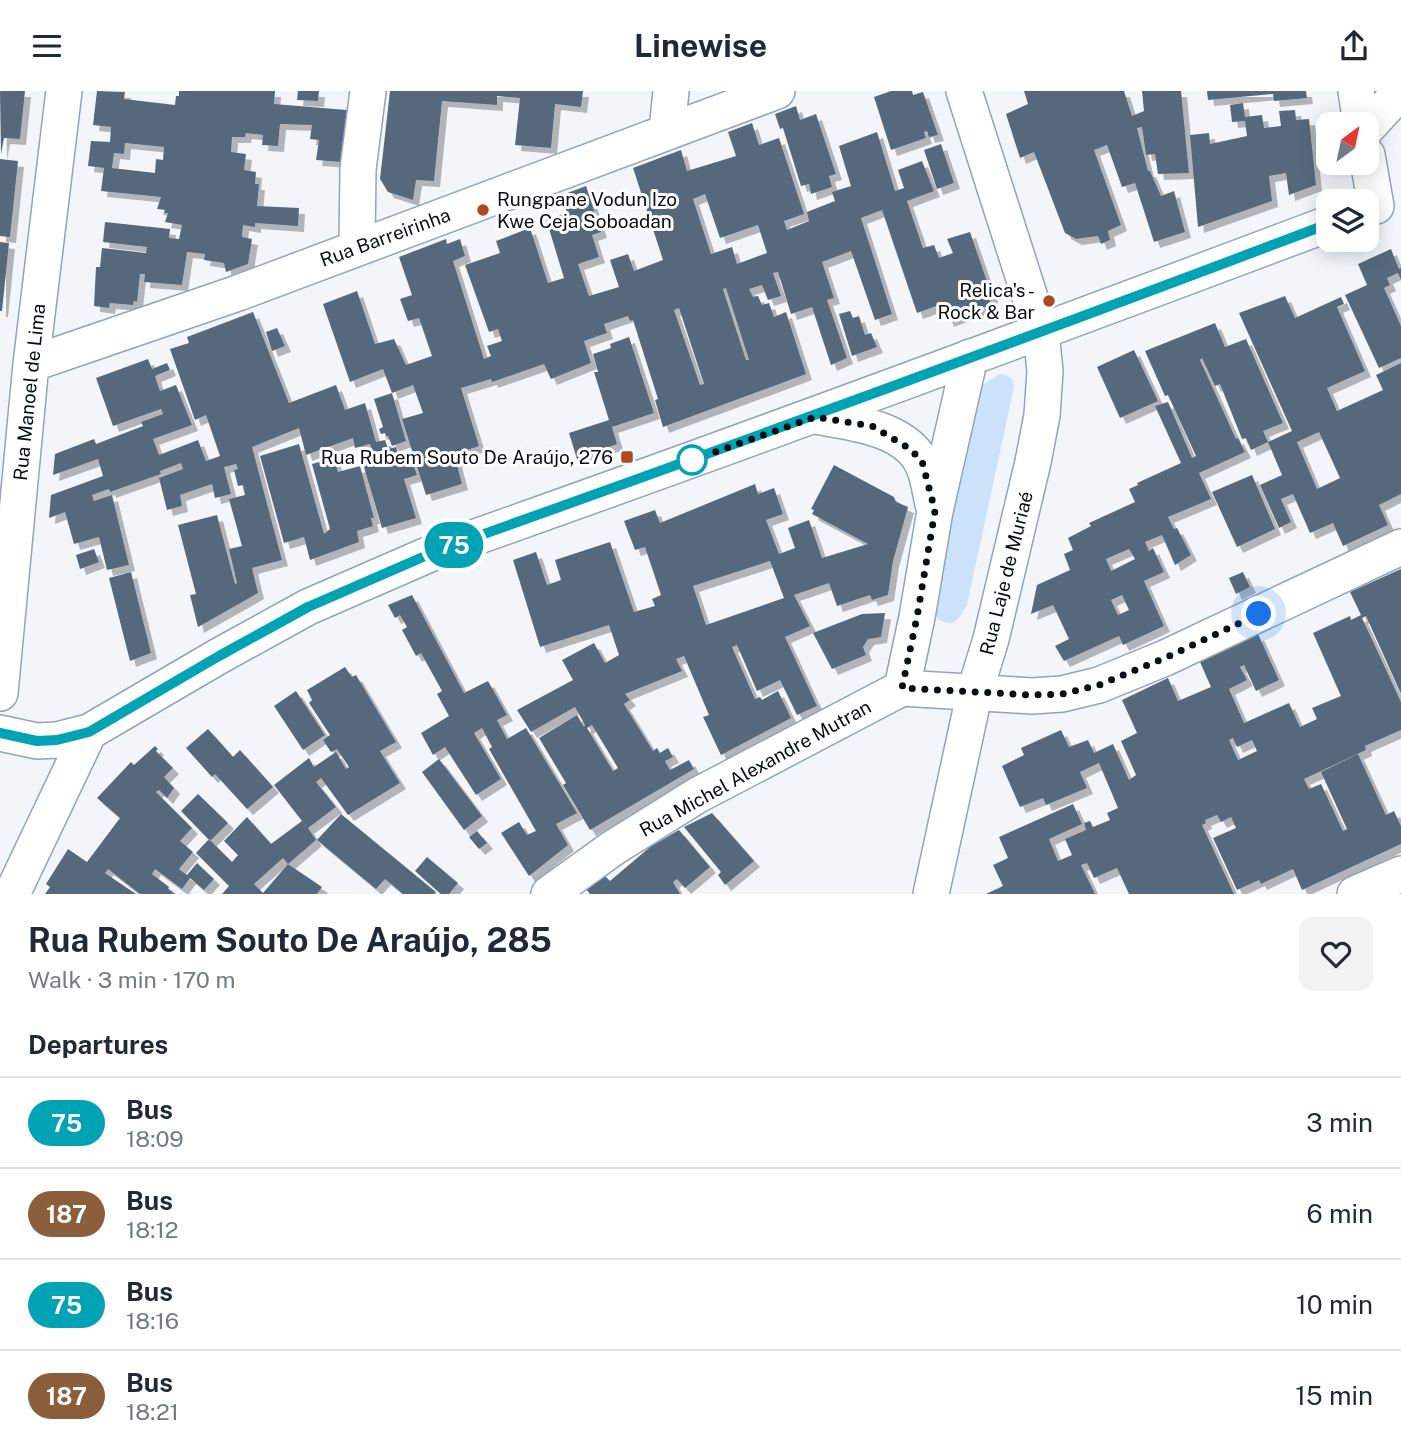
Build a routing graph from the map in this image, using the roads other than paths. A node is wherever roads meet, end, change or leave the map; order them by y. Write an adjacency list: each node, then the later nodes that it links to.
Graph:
1 (64, 91): 17 (street, Rua Manoel de Lima)
2 (368, 91): 14 (street)
3 (671, 91): 10 (street)
4 (777, 91): 10 (street, Rua Barreirinha)
5 (964, 91): 15 (street)
6 (1356, 91): 8 (street)
7 (1401, 91): 9 (street)
8 (1359, 112)
9 (1379, 115)
10 (667, 131): 14 (street, Rua Barreirinha)
11 (1373, 175): 12 (street)
12 (1381, 204)
13 (1316, 229): 15 (street)
14 (358, 246): 17 (street, Rua Barreirinha)
15 (1041, 332): 16 (street); 22 (street, Rua Laje de Muriaé)
16 (970, 356): 18 (street); 19 (street)
17 (31, 363): 23 (street, Rua Manoel de Lima)
18 (815, 417): 19 (street); 24 (street)
19 (935, 511): 21 (street)
20 (1401, 547): 22 (street)
21 (902, 688): 22 (street); 28 (street, Rua Michel Alexandre Mutran)
22 (975, 691): 29 (street, Rua Laje de Muriaé)
23 (0, 693)
24 (89, 732): 25 (street); 27 (street)
25 (0, 733)
26 (1401, 873): 30 (street)
27 (12, 894)
28 (549, 894)
29 (931, 894)
30 (1355, 894)

